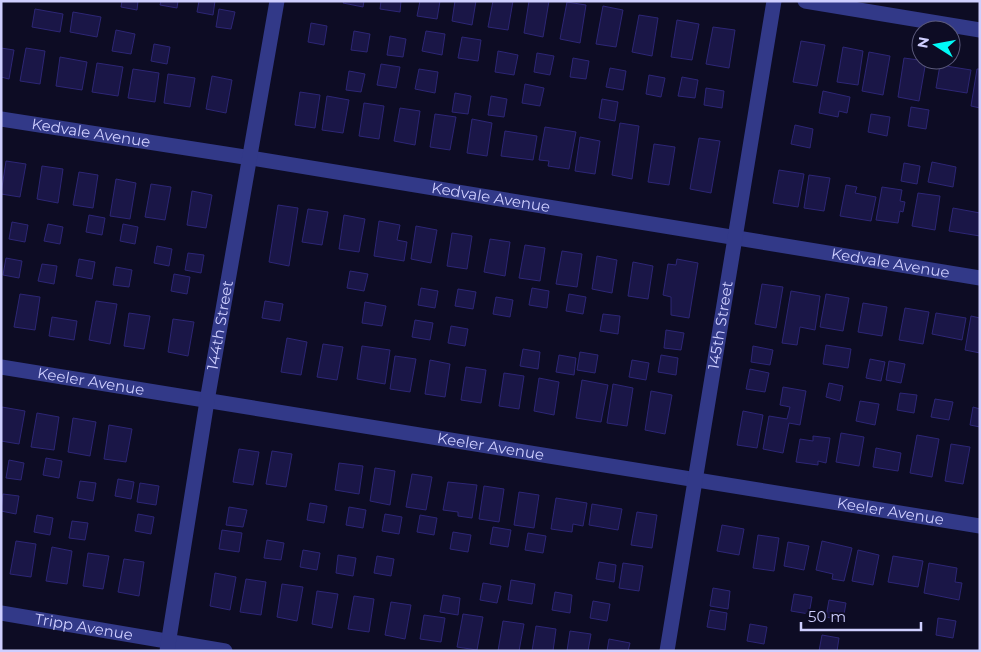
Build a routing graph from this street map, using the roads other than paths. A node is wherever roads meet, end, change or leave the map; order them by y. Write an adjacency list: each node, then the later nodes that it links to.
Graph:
1 (277, 1): 6 (street, 144th Street)
2 (774, 1): 7 (street, 145th Street)
3 (805, 1): 4 (street)
4 (980, 30)
5 (1, 119): 6 (street, Kedvale Avenue)
6 (251, 158): 7 (street, Kedvale Avenue); 10 (street, 144th Street)
7 (734, 238): 8 (street, Kedvale Avenue); 11 (street, 145th Street)
8 (980, 278)
9 (1, 367): 10 (street, Keeler Avenue)
10 (207, 401): 11 (street, Keeler Avenue); 14 (street, 144th Street)
11 (694, 478): 12 (street, Keeler Avenue); 16 (street, 145th Street)
12 (980, 526)
13 (1, 613): 14 (street, Tripp Avenue)
14 (168, 646): 15 (street, Tripp Avenue)
15 (225, 651)
16 (667, 651)

